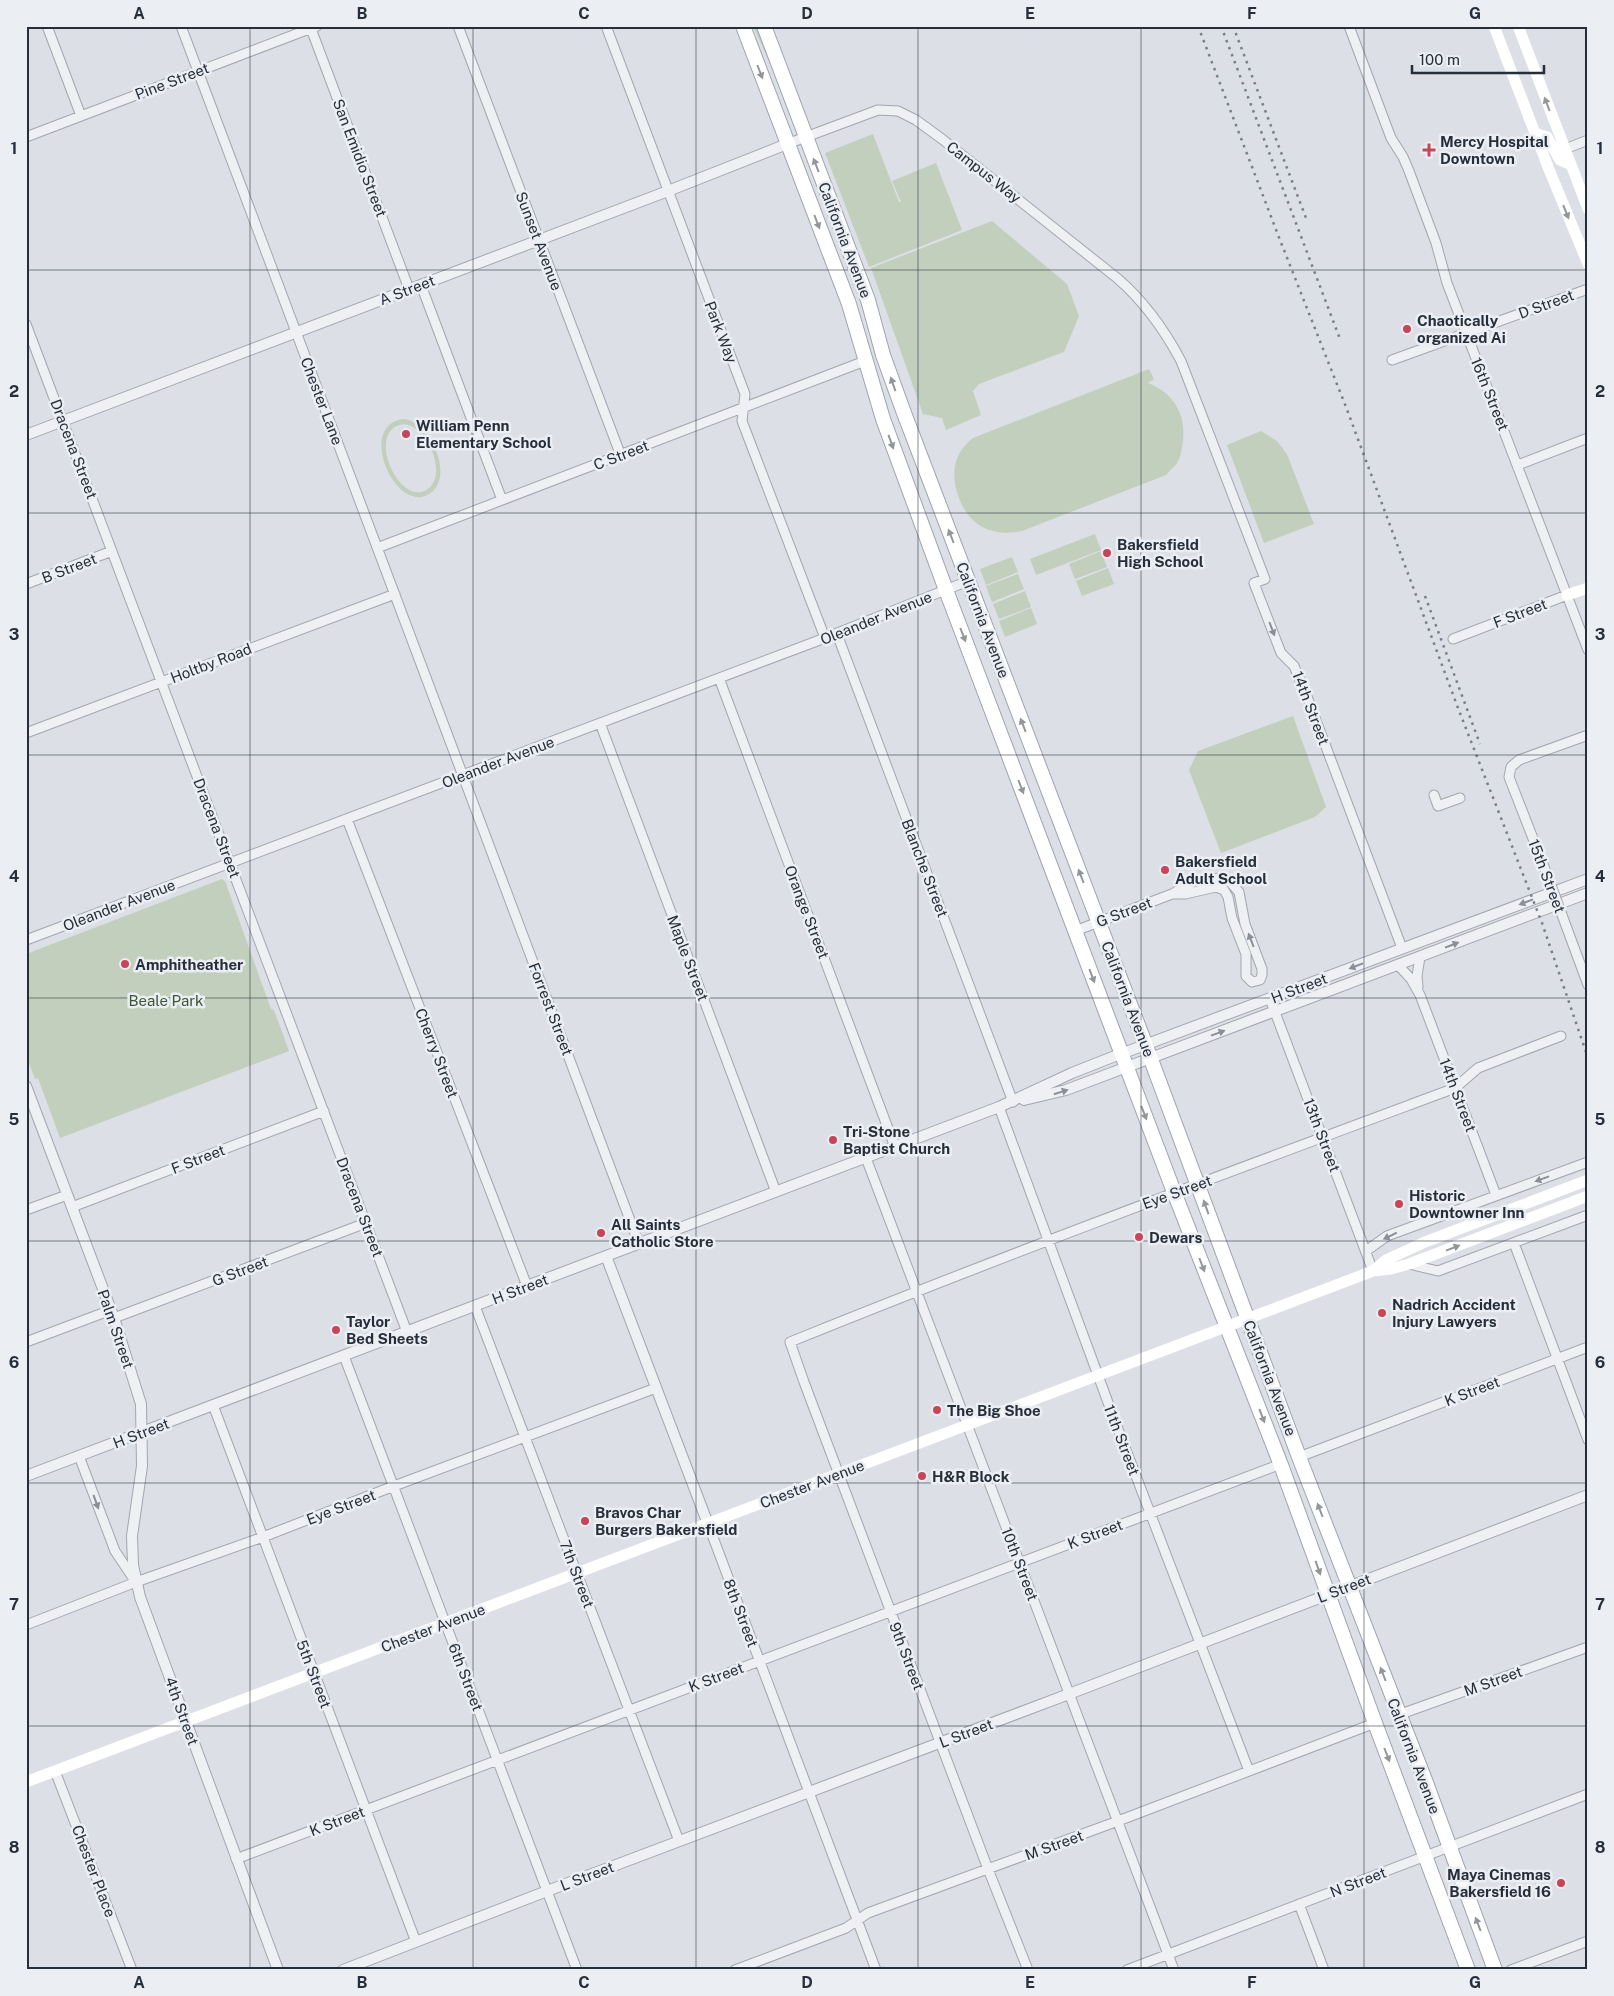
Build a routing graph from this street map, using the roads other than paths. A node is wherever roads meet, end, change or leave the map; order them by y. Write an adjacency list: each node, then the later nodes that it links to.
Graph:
1 (47, 26): 12 (street)
2 (182, 26): 11 (street, Chester Lane)
3 (458, 26): 22 (street, Sunset Avenue)
4 (606, 26): 20 (street, Park Way)
5 (743, 26): 17 (main road, California Avenue, one-way to 17)
6 (764, 26): 14 (main road, California Avenue)
7 (1349, 26): 30 (street, 16th Street)
8 (1494, 26): 13 (main road)
9 (1518, 26): 18 (main road, one-way to 9)
10 (313, 27): 11 (street, Pine Street); 25 (street, San Emidio Street)
11 (198, 71): 12 (street, Pine Street); 29 (street, Chester Lane)
12 (81, 116): 15 (street, Pine Street)
13 (1535, 133): 19 (main road); 23 (main road, one-way to 23)
14 (805, 136): 17 (street, Campus Way); 27 (street, Campus Way); 42 (main road, California Avenue, one-way to 14)
15 (26, 137)
16 (1588, 140): 18 (street)
17 (787, 144): 20 (street, A Street); 32 (main road, California Avenue, one-way to 32)
18 (1564, 149): 19 (main road)
19 (1570, 165): 21 (main road)
20 (668, 191): 22 (street, A Street); 33 (street, Park Way)
21 (1588, 209)
22 (539, 240): 24 (street, A Street); 37 (street, Sunset Avenue)
23 (1588, 263)
24 (422, 285): 25 (street, A Street); 39 (street)
25 (409, 289): 29 (street, A Street)
26 (1588, 289): 30 (street, D Street)
27 (1154, 316): 68 (street, 14th Street, one-way to 68)
28 (26, 324): 34 (street, Dracena Street)
29 (296, 332): 34 (street, A Street); 40 (street, Chester Lane)
30 (1466, 333): 31 (street, D Street); 38 (street, 16th Street)
31 (1392, 360)
32 (864, 361): 33 (street, C Street); 45 (main road, California Avenue, one-way to 45)
33 (743, 407): 37 (street, C Street); 49 (street, Park Way)
34 (63, 421): 35 (street, A Street); 41 (street, Dracena Street)
35 (26, 435)
36 (1588, 438): 38 (street)
37 (620, 456): 39 (street, C Street)
38 (1518, 465): 47 (street, 16th Street)
39 (502, 500): 40 (street, C Street)
40 (378, 548): 46 (street, Chester Lane)
41 (112, 551): 43 (street, B Street); 53 (street, Dracena Street)
42 (968, 582): 45 (street, Oleander Avenue); 65 (main road, California Avenue, one-way to 42)
43 (26, 584)
44 (1588, 588): 47 (main road, F Street)
45 (946, 590): 48 (street, Oleander Avenue); 66 (main road, California Avenue, one-way to 66)
46 (395, 594): 53 (street, Holtby Road); 57 (street, Chester Lane)
47 (1567, 595): 50 (street, F Street); 51 (street, 16th Street)
48 (837, 634): 49 (street, Oleander Avenue); 81 (street, Blanche Street)
49 (825, 638): 52 (street, Oleander Avenue)
50 (1453, 639)
51 (1588, 650)
52 (719, 678): 54 (street, Oleander Avenue); 85 (street, Orange Street)
53 (162, 682): 55 (street, Holtby Road); 61 (street, Dracena Street)
54 (600, 723): 57 (street, Oleander Avenue); 90 (street, Maple Street)
55 (26, 733)
56 (1588, 735): 72 (street, 15th Street, bridge)
57 (463, 775): 60 (street, Oleander Avenue); 101 (street, Forrest Street)
58 (1434, 795): 59 (street)
59 (1460, 798)
60 (347, 819): 61 (street, Oleander Avenue); 106 (street, Cherry Street)
61 (230, 863): 67 (street, Oleander Avenue); 83 (street, Dracena Street)
62 (1588, 878): 68 (street, H Street, one-way to 68)
63 (1588, 893): 69 (street, H Street, one-way to 63)
64 (1172, 894): 64 (street, G Street, one-way to 64); 65 (street, G Street)
65 (1098, 922): 66 (street, G Street); 77 (main road, California Avenue)
66 (1075, 931): 78 (main road, California Avenue, one-way to 78)
67 (26, 940)
68 (1402, 948): 71 (street); 74 (street, H Street, one-way to 74)
69 (1420, 957): 70 (street, H Street); 73 (street, 14th Street)
70 (1398, 965): 71 (street, H Street); 73 (street, 14th Street)
71 (1346, 985): 75 (street, H Street)
72 (1588, 985)
73 (1420, 995): 80 (street, 14th Street)
74 (1270, 999): 75 (street, 13th Street); 77 (street, H Street)
75 (1275, 1012): 77 (street, H Street, one-way to 75); 84 (street, 13th Street)
76 (1561, 1036): 80 (street, Eye Street)
77 (1148, 1052): 78 (street, H Street); 89 (main road, California Avenue)
78 (1124, 1061): 81 (street, H Street); 91 (main road, California Avenue, one-way to 91)
79 (26, 1086): 92 (street, Palm Street)
80 (1455, 1088): 84 (street, Eye Street); 93 (street, 14th Street)
81 (1013, 1102): 82 (street, H Street)
82 (999, 1107): 85 (street, H Street); 99 (street, 11th Street)
83 (324, 1112): 95 (street, F Street); 98 (street, Dracena Street)
84 (1323, 1137): 89 (street, Eye Street); 102 (street, 13th Street)
85 (895, 1147): 86 (street, H Street)
86 (866, 1158): 90 (street, H Street); 107 (street, 10th Street)
87 (1588, 1162): 93 (street, one-way to 93)
88 (1588, 1180): 105 (main road, Chester Avenue)
89 (1197, 1184): 91 (street, Eye Street); 110 (main road, California Avenue, one-way to 89)
90 (776, 1192): 101 (street, H Street)
91 (1174, 1192): 99 (street, Eye Street); 111 (main road, California Avenue, one-way to 111)
92 (67, 1195): 95 (street, Palm Street); 96 (street)
93 (1496, 1196): 102 (street, one-way to 102)
94 (1588, 1196): 104 (main road, Chester Avenue, one-way to 94)
95 (72, 1207): 109 (street, Palm Street)
96 (26, 1210)
97 (1588, 1215): 100 (street)
98 (366, 1223): 109 (street, G Street); 112 (street, Dracena Street)
99 (1049, 1242): 107 (street, Eye Street); 118 (street, 11th Street)
100 (1514, 1243): 104 (street); 117 (street)
101 (639, 1244): 103 (street, H Street)
102 (1366, 1251): 105 (street, 13th Street)
103 (606, 1256): 106 (street, H Street); 119 (street, 8th Street)
104 (1409, 1264): 105 (main road, Chester Avenue)
105 (1373, 1271): 110 (main road, Chester Avenue)
106 (527, 1286): 108 (street, H Street)
107 (916, 1291): 114 (street, Eye Street); 121 (street, 10th Street)
108 (476, 1306): 112 (street, H Street); 123 (street, 7th Street)
109 (112, 1314): 113 (street, G Street); 122 (street, Palm Street)
110 (1247, 1319): 111 (main road, Chester Avenue); 126 (main road, California Avenue)
111 (1226, 1326): 118 (main road, Chester Avenue); 127 (main road, California Avenue, one-way to 127)
112 (407, 1332): 116 (street, H Street)
113 (26, 1342)
114 (790, 1342): 128 (street, 9th Street)
115 (1588, 1347): 117 (street, K Street)
116 (344, 1356): 120 (street, H Street); 130 (street, 6th Street)
117 (1557, 1358): 124 (street); 126 (street, K Street)
118 (1098, 1375): 121 (main road, Chester Avenue); 132 (street, 11th Street)
119 (656, 1388): 123 (street, Eye Street); 133 (street, 8th Street)
120 (213, 1405): 122 (street, H Street); 134 (street, 5th Street)
121 (967, 1425): 128 (main road, Chester Avenue); 135 (street, 10th Street)
122 (142, 1432): 125 (street, H Street); 137 (street, Palm Street)
123 (525, 1437): 130 (street, Eye Street); 136 (street, 7th Street)
124 (1588, 1440)
125 (80, 1456): 129 (street, H Street); 137 (street, 4th Street, one-way to 137)
126 (1299, 1457): 138 (main road, California Avenue, one-way to 126)
127 (1281, 1464): 132 (street, K Street); 139 (main road, California Avenue, one-way to 139)
128 (838, 1474): 133 (main road, Chester Avenue); 140 (street, 9th Street)
129 (26, 1476)
130 (394, 1486): 134 (street, Eye Street); 141 (street, 6th Street)
131 (1588, 1494): 138 (street, L Street)
132 (1150, 1513): 135 (street, K Street); 143 (street, 11th Street)
133 (708, 1524): 136 (main road, Chester Avenue); 145 (street, 8th Street)
134 (263, 1537): 137 (street, Eye Street); 146 (street, 5th Street)
135 (1019, 1562): 140 (street, K Street); 147 (street, 10th Street)
136 (577, 1573): 141 (main road, Chester Avenue); 148 (street, 7th Street)
137 (136, 1582): 142 (street, Eye Street); 150 (street, 4th Street)
138 (1349, 1586): 139 (street, L Street); 149 (main road, California Avenue, one-way to 138)
139 (1328, 1594): 143 (street, L Street); 151 (main road, California Avenue)
140 (890, 1611): 145 (street, K Street); 152 (street, 9th Street)
141 (446, 1623): 146 (main road, Chester Avenue); 153 (street, 6th Street)
142 (26, 1625)
143 (1200, 1644): 147 (street, L Street); 155 (street, 11th Street)
144 (1588, 1647): 149 (street, M Street)
145 (760, 1661): 148 (street, K Street); 157 (street, 8th Street)
146 (314, 1673): 150 (main road, Chester Avenue); 159 (street, 5th Street)
147 (1069, 1694): 152 (street, L Street); 160 (street, 10th Street)
148 (629, 1710): 153 (street, K Street); 161 (street, 7th Street)
149 (1398, 1715): 162 (main road, California Avenue)
150 (186, 1722): 154 (main road, Chester Avenue); 164 (street, 4th Street)
151 (1375, 1723): 155 (street, M Street); 163 (main road, California Avenue, one-way to 163)
152 (940, 1743): 157 (street, L Street); 165 (street, 9th Street)
153 (497, 1760): 159 (street, K Street); 166 (street, 6th Street)
154 (55, 1772): 156 (main road, Chester Avenue); 172 (street, Chester Place)
155 (1249, 1772): 160 (street, M Street)
156 (26, 1782)
157 (810, 1793): 161 (street, L Street); 168 (street, 8th Street)
158 (1588, 1794): 162 (street, N Street)
159 (366, 1810): 164 (street, K Street); 170 (street, 5th Street)
160 (1118, 1821): 165 (street, M Street); 171 (street, 10th Street)
161 (679, 1842): 166 (street, L Street)
162 (1449, 1847): 163 (street, N Street); 183 (main road, California Avenue, one-way to 162)
163 (1426, 1856): 167 (street, N Street); 182 (main road, California Avenue)
164 (236, 1859): 173 (street, 4th Street)
165 (988, 1869): 168 (street, M Street); 178 (street, 9th Street)
166 (547, 1891): 170 (street, L Street); 175 (street, 6th Street)
167 (1300, 1904): 171 (street, N Street); 181 (street)
168 (857, 1920): 176 (street, M Street); 177 (street, 8th Street)
169 (1588, 1941): 184 (street)
170 (416, 1942): 174 (street, L Street)
171 (1168, 1954): 179 (street, N Street); 180 (street, 10th Street)
172 (132, 1970)
173 (278, 1970)
174 (343, 1970)
175 (577, 1970)
176 (735, 1970)
177 (876, 1970)
178 (1028, 1970)
179 (1127, 1970)
180 (1174, 1970)
181 (1324, 1970)
182 (1468, 1970)
183 (1495, 1970)
184 (1511, 1970)

